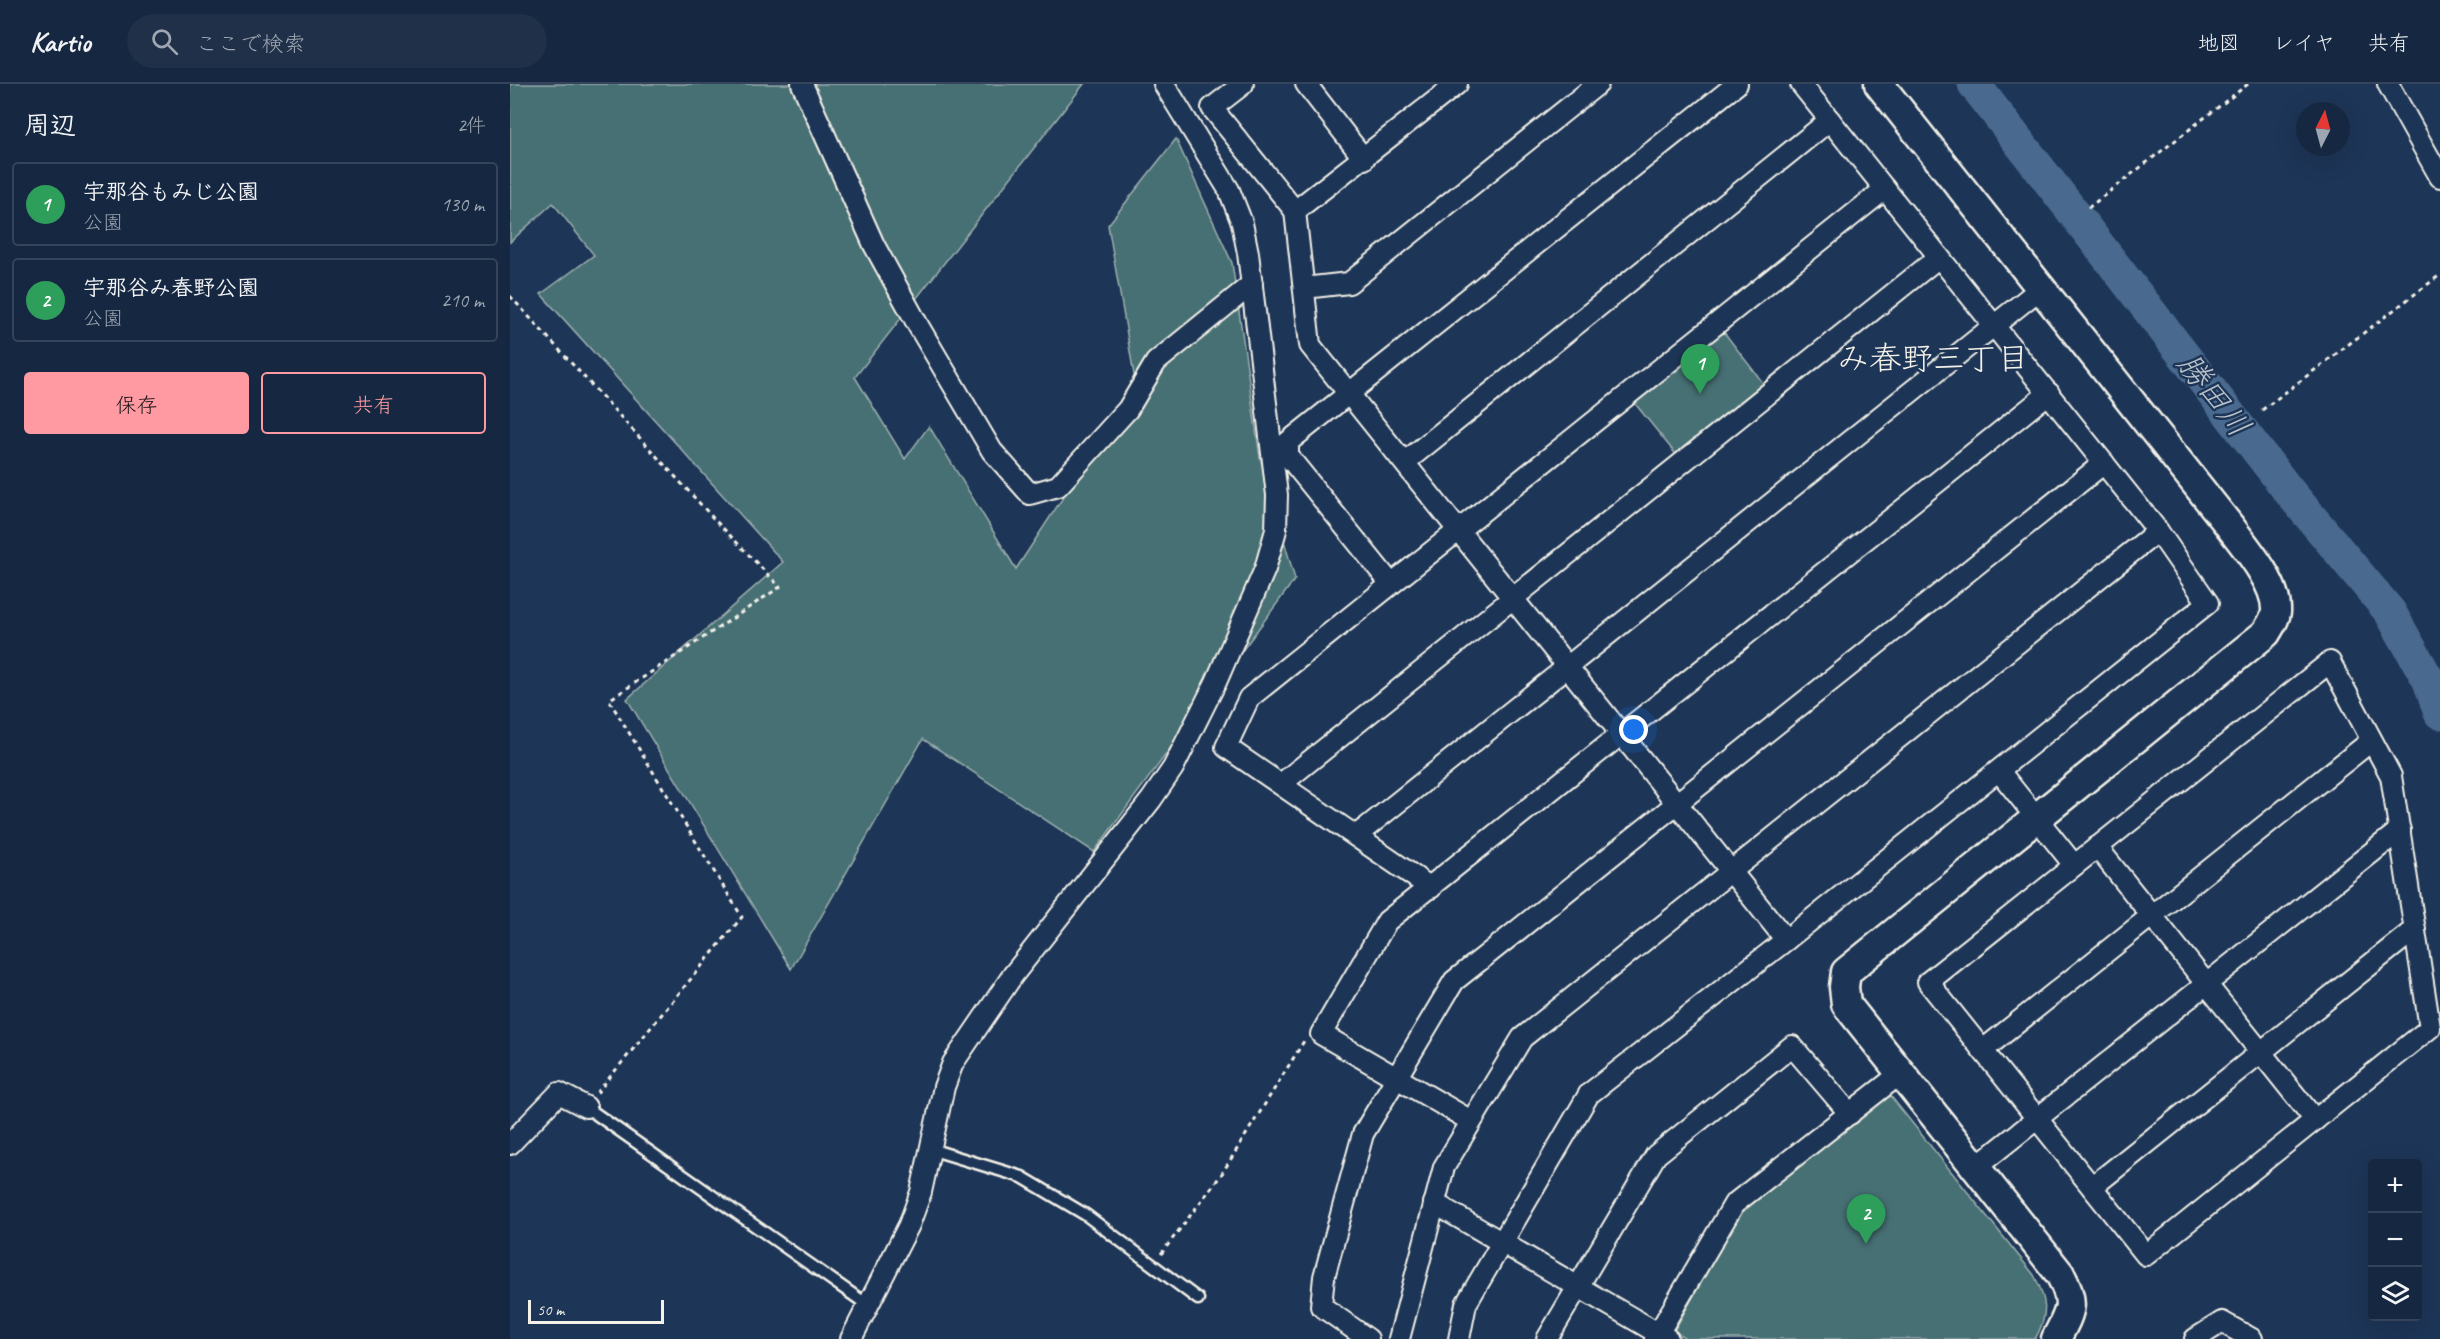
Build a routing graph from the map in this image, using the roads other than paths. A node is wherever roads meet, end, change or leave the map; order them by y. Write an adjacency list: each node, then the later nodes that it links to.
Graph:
1 (802, 84): 17 (street)
2 (1164, 84): 17 (street)
3 (1243, 84): 15 (street)
4 (1306, 84): 12 (street)
5 (1457, 84): 12 (street)
6 (1598, 84): 18 (street)
7 (1737, 84): 21 (street)
8 (1801, 84): 11 (street)
9 (1879, 84): 19 (street)
10 (2388, 84): 13 (street)
11 (1830, 120): 14 (street); 23 (street)
12 (1364, 159): 15 (street)
13 (2440, 177)
14 (1885, 189): 16 (street); 25 (street)
15 (1295, 211): 18 (street)
16 (1939, 257): 20 (street); 28 (street)
17 (1252, 284): 56 (street)
18 (1304, 288): 21 (street)
19 (2041, 288): 20 (street); 35 (street)
20 (1995, 327): 22 (street); 29 (street)
21 (1350, 393): 23 (street); 27 (street)
22 (2049, 393): 24 (street); 30 (street)
23 (1405, 462): 25 (street)
24 (2104, 463): 26 (street); 34 (street)
25 (1460, 530): 27 (street); 28 (street)
26 (2158, 531): 32 (street); 40 (street)
27 (1391, 584): 33 (street)
28 (1514, 598): 29 (street); 33 (street)
29 (1569, 666): 30 (street); 37 (street)
30 (1623, 734): 34 (street); 41 (street)
31 (2371, 741): 36 (street); 38 (street); 42 (street)
32 (1999, 771): 35 (street); 44 (street)
33 (1281, 784): 37 (street)
34 (1677, 803): 40 (street); 49 (street)
35 (2036, 818): 39 (street); 48 (street)
36 (2400, 830): 43 (street); 45 (street)
37 (1357, 835): 41 (street)
38 (2097, 847): 39 (street); 42 (street)
39 (2074, 865): 46 (street)
40 (1732, 872): 44 (street); 54 (street)
41 (1431, 888): 49 (street)
42 (2152, 916): 45 (street); 46 (street)
43 (2415, 929): 47 (street); 53 (street)
44 (1786, 940): 60 (street)
45 (2205, 984): 47 (street); 52 (street)
46 (1983, 1050): 52 (street)
47 (2260, 1052): 53 (street); 58 (street)
48 (1901, 1073): 51 (street); 57 (street)
49 (1396, 1078): 54 (street); 66 (street)
50 (586, 1107): 55 (street); 63 (lane)
51 (1850, 1114): 61 (street); 64 (street)
52 (2038, 1118): 57 (street); 58 (street)
53 (2315, 1120): 58 (street)
54 (1472, 1121): 59 (street)
55 (510, 1144)
56 (930, 1149): 62 (lane); 63 (street)
57 (1975, 1168): 70 (street)
58 (2092, 1187)
59 (1434, 1203): 60 (street); 67 (street)
60 (1503, 1242): 61 (street); 68 (street)
61 (1578, 1287): 64 (street); 69 (street)
62 (1198, 1299)
63 (869, 1306): 65 (street)
64 (1661, 1337)
65 (851, 1339)
66 (1368, 1339)
67 (1399, 1339)
68 (1459, 1339)
69 (1547, 1339)
70 (2056, 1339)
71 (2195, 1339): 72 (street)
72 (2252, 1339)

